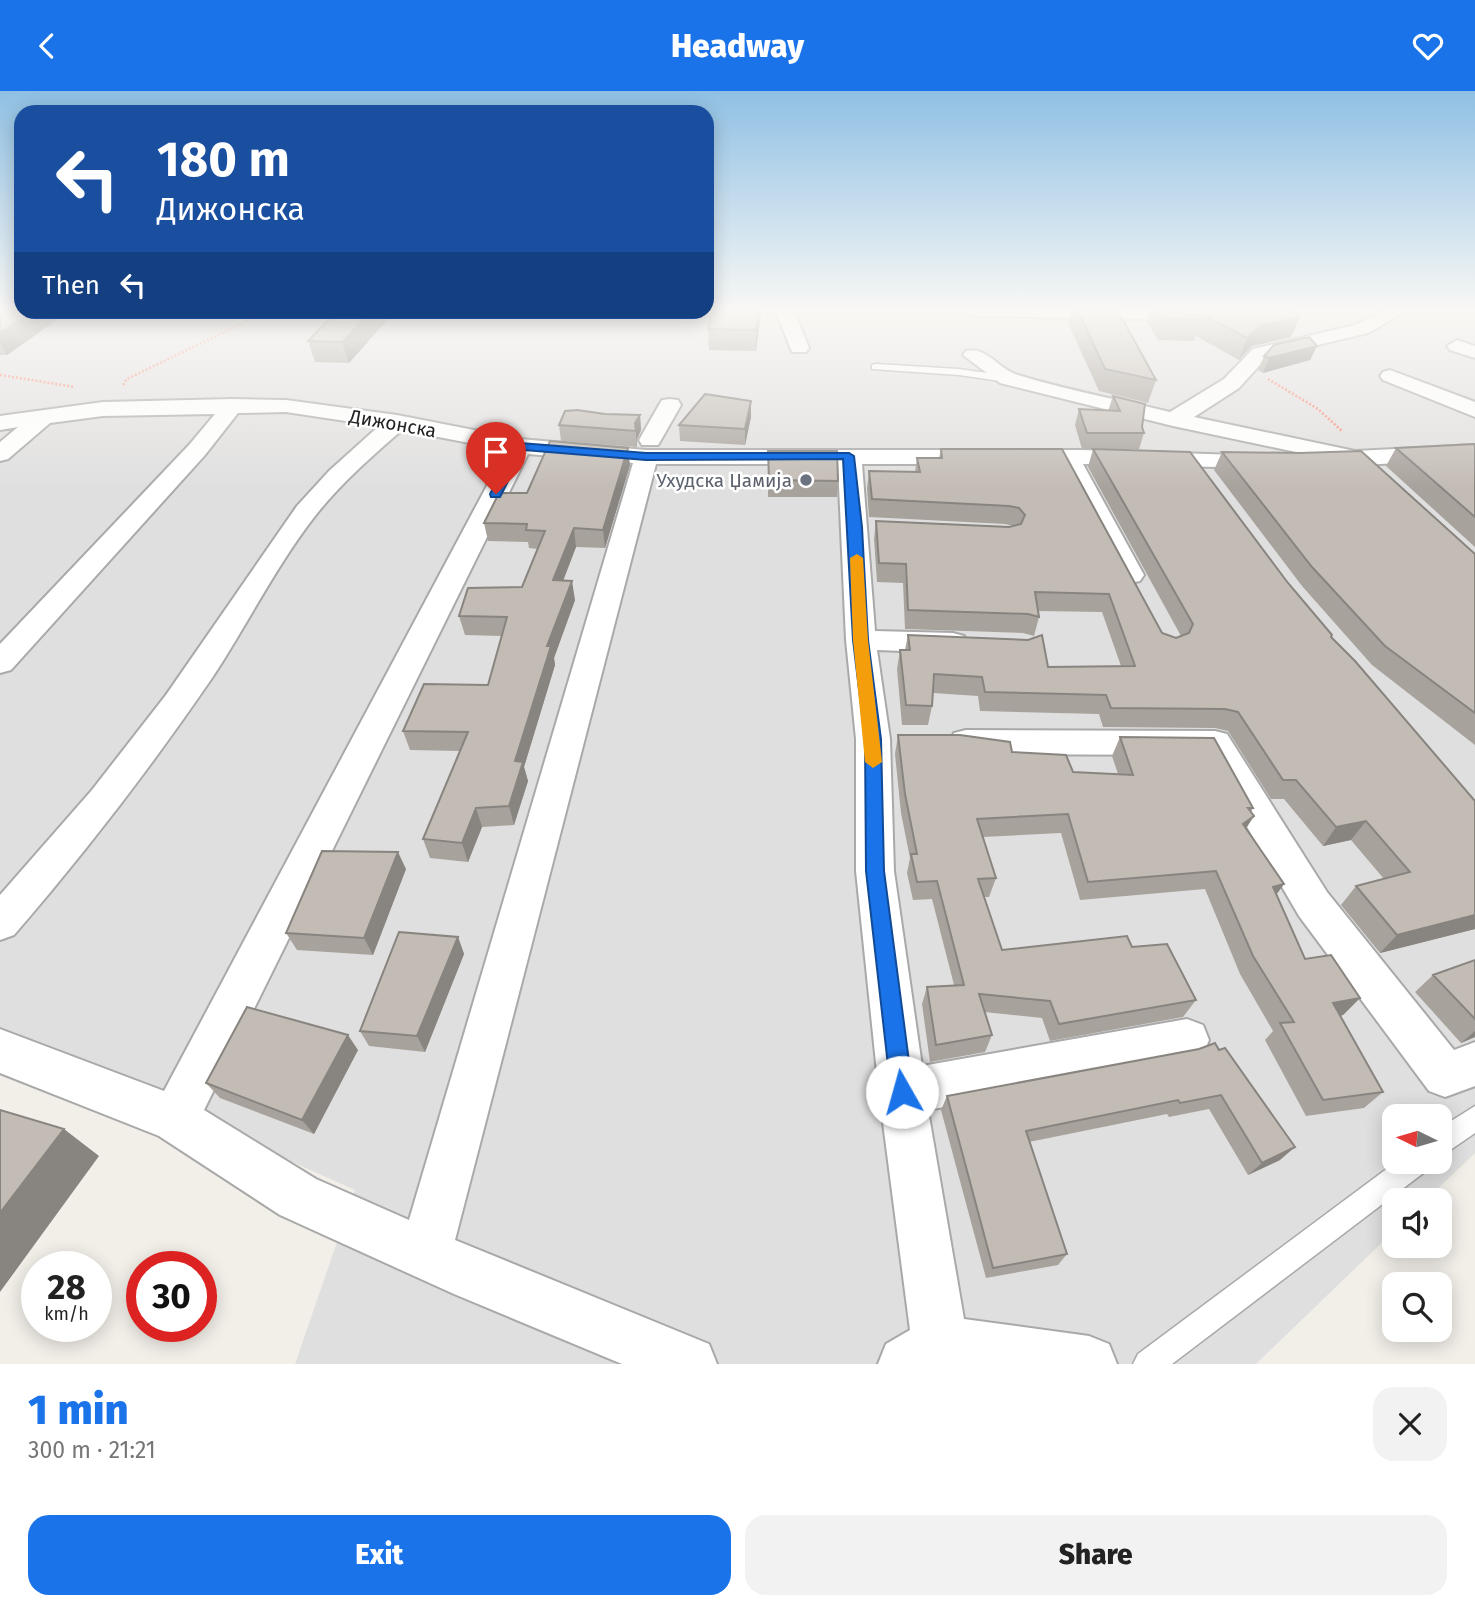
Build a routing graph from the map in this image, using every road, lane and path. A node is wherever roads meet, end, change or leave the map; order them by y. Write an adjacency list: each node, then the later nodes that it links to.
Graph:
1 (145, 370): 8 (path)
2 (933, 370): 7 (lane)
3 (995, 370): 7 (street)
4 (1248, 372): 13 (street); 22 (path)
5 (0, 375): 8 (path)
6 (1390, 376): 11 (street)
7 (1007, 379): 13 (street)
8 (108, 403): 9 (street, Дижонска); 12 (street, Дижонска)
9 (233, 405): 14 (street, Дижонска); 29 (street)
10 (670, 405): 17 (street)
11 (1475, 410)
12 (47, 415): 15 (street, Дижонска); 19 (street)
13 (1172, 419): 22 (street)
14 (397, 422): 16 (street, Дижонска); 31 (street)
15 (0, 423)
16 (520, 446): 17 (street, Дижонска); 37 (street)
17 (648, 448): 20 (street, Дижонска); 40 (street)
18 (1475, 452): 22 (street, Дижонска)
19 (0, 454)
20 (849, 456): 21 (street, Дижонска); 27 (street)
21 (1067, 457): 23 (street, Дижонска); 26 (street)
22 (1360, 459): 23 (street, Дижонска); 24 (street)
23 (1192, 460): 25 (street)
24 (1389, 485)
25 (1211, 487)
26 (1142, 597)
27 (861, 640): 28 (street); 30 (street)
28 (982, 645)
29 (0, 663)
30 (904, 740): 34 (street); 35 (street)
31 (0, 923)
32 (1187, 1040): 35 (street)
33 (0, 1051): 37 (street)
34 (1475, 1064)
35 (902, 1092): 41 (street)
36 (1475, 1118): 38 (lane)
37 (176, 1119): 40 (street)
38 (1452, 1135)
39 (1401, 1174): 44 (lane)
40 (425, 1254): 42 (street)
41 (923, 1354): 43 (street)
42 (689, 1364)
43 (1089, 1364)
44 (1148, 1364)

